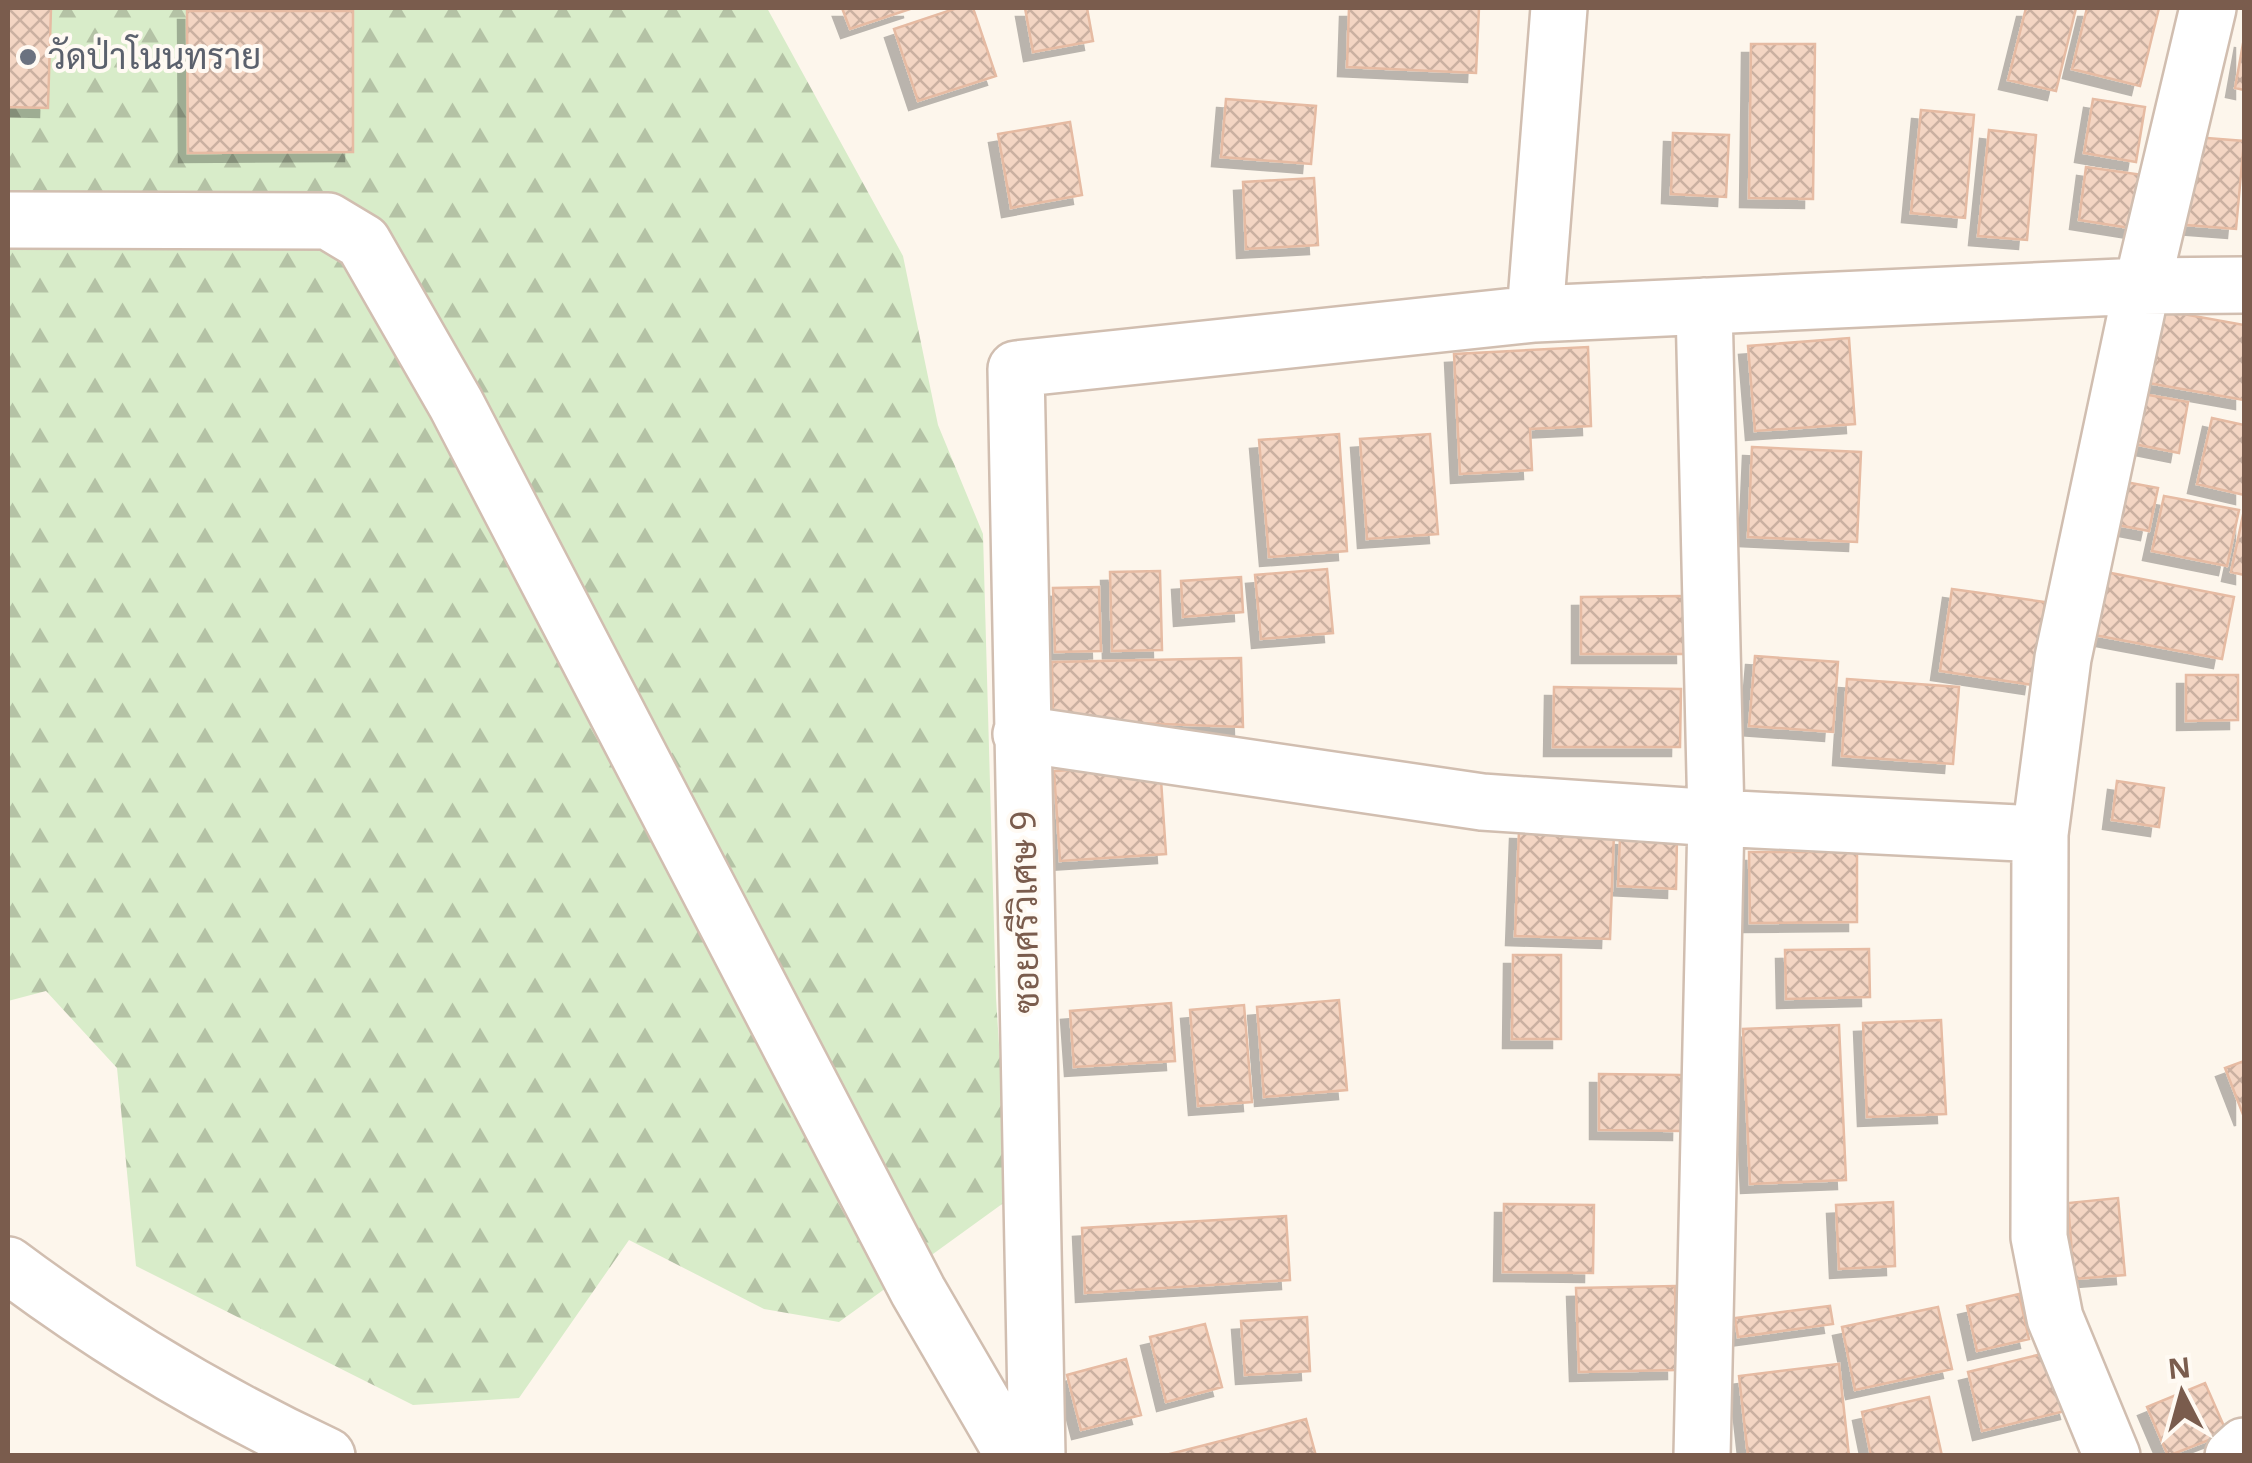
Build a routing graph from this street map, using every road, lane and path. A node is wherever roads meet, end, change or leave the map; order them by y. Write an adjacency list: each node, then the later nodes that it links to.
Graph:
1 (1559, 8): 7 (street)
2 (2208, 8): 5 (street)
3 (8, 220): 14 (street)
4 (2244, 285): 5 (street)
5 (2142, 286): 6 (street); 10 (street)
6 (1704, 306): 7 (street); 9 (street)
7 (1536, 314): 8 (street, ซอยศรีวิเศษ 9)
8 (1021, 734): 9 (street); 15 (street, ซอยศรีวิเศษ 9)
9 (1716, 818): 10 (street); 16 (street)
10 (2040, 834): 17 (street)
11 (8, 1265): 13 (street)
12 (2244, 1446): 18 (street)
13 (327, 1456)
14 (1014, 1456)
15 (1037, 1456)
16 (1702, 1456)
17 (2112, 1456)
18 (2232, 1456)

